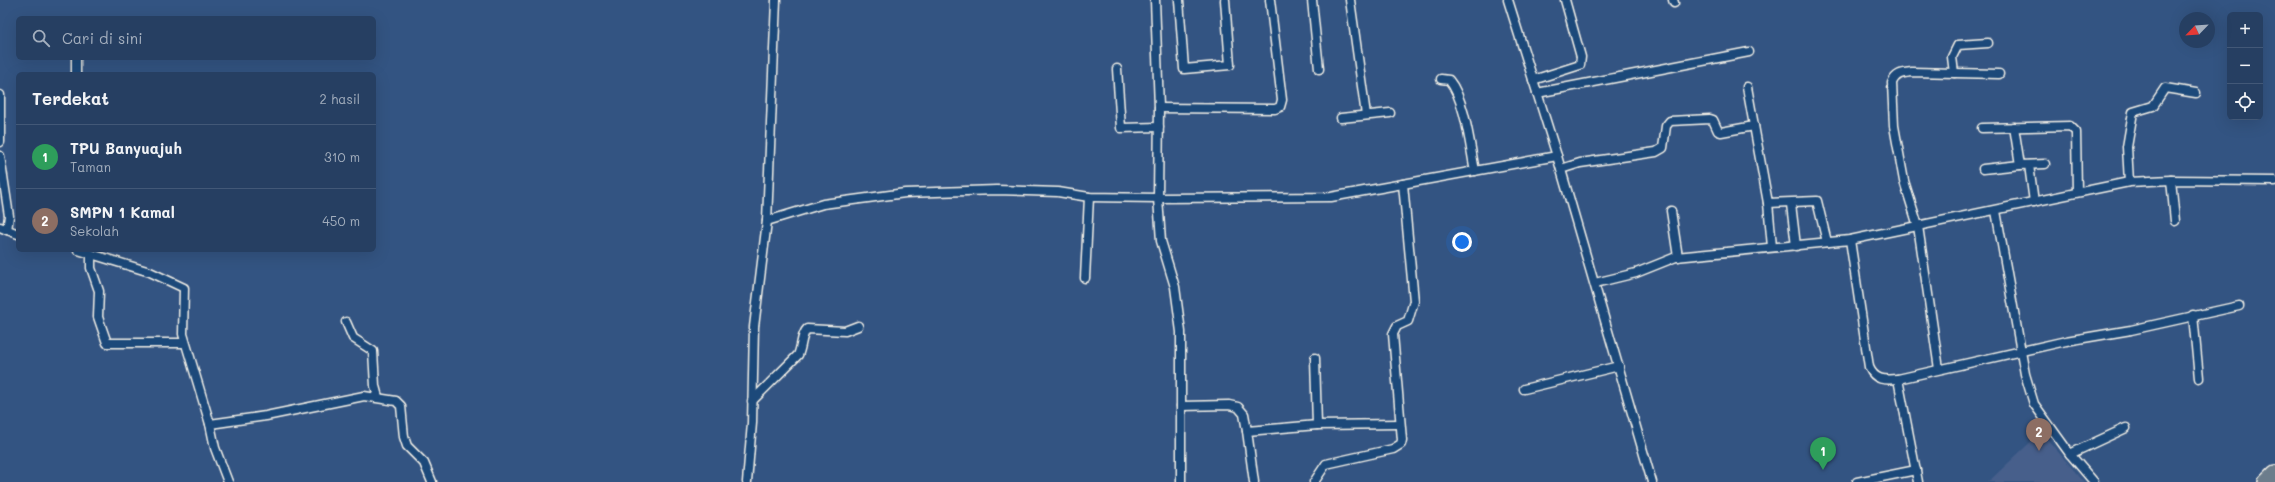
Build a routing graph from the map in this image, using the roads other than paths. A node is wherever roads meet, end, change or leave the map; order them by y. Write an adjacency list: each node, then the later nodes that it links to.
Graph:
1 (776, 0): 53 (street)
2 (1155, 0): 24 (street)
3 (1179, 0): 4 (street)
4 (1225, 0)
5 (1270, 0): 24 (street)
6 (1312, 0): 14 (street)
7 (1350, 0): 26 (street)
8 (1508, 0): 19 (street)
9 (1565, 0): 19 (street)
10 (1988, 43): 16 (street)
11 (1749, 52): 21 (street)
12 (76, 60): 15 (street)
13 (1118, 69): 29 (street)
14 (1319, 69)
15 (76, 72)
16 (1954, 73): 17 (street); 55 (street)
17 (1998, 74)
18 (1441, 79): 40 (street)
19 (1533, 80): 21 (street)
20 (1747, 87): 28 (street)
21 (1537, 93): 34 (street)
22 (2196, 93): 43 (street)
23 (0, 95): 32 (street)
24 (1159, 108): 29 (street)
25 (1390, 113): 26 (street)
26 (1366, 114): 27 (street)
27 (1341, 118)
28 (1754, 126): 38 (street); 49 (street)
29 (1159, 127): 47 (street)
30 (2014, 127): 31 (street); 37 (street); 45 (street)
31 (1982, 128)
32 (0, 142)
33 (0, 156): 56 (street)
34 (1557, 156): 38 (street); 40 (street)
35 (2046, 164): 36 (street)
36 (2029, 165): 37 (street); 48 (street)
37 (2020, 166): 39 (street)
38 (1561, 169): 66 (street)
39 (1982, 169)
40 (1475, 171): 44 (street)
41 (2171, 180): 42 (street); 43 (street); 54 (street)
42 (2275, 181)
43 (2130, 182): 45 (street)
44 (1403, 184): 47 (street); 83 (street)
45 (2077, 192): 48 (street)
46 (1090, 197): 47 (street); 53 (street); 65 (street)
47 (1158, 198): 81 (street)
48 (2034, 202): 52 (street)
49 (1768, 203): 50 (street); 61 (street)
50 (1791, 204): 59 (street); 60 (street)
51 (1671, 211): 64 (street)
52 (1996, 211): 55 (street); 72 (street)
53 (767, 221): 80 (street)
54 (2175, 221)
55 (1918, 226): 58 (street); 75 (street)
56 (3, 228): 57 (street)
57 (16, 233)
58 (1850, 240): 59 (street); 77 (street)
59 (1827, 242): 60 (street)
60 (1796, 246): 61 (street)
61 (1772, 247): 64 (street)
62 (84, 252): 63 (street)
63 (91, 254): 71 (street); 71 (street)
64 (1678, 257): 66 (street)
65 (1085, 278)
66 (1595, 283): 74 (street)
67 (2239, 306): 68 (street)
68 (2193, 315): 72 (street); 76 (street)
69 (346, 322): 79 (street)
70 (858, 326): 80 (street)
71 (185, 343): 82 (street)
72 (2021, 351): 75 (street); 87 (street)
73 (1315, 358): 84 (street)
74 (1618, 366): 78 (street); 97 (street)
75 (1939, 370): 77 (street)
76 (2199, 378)
77 (1898, 379): 88 (street)
78 (1524, 389)
79 (378, 397): 82 (street); 92 (street)
80 (752, 401): 93 (street)
81 (1181, 406): 86 (street); 94 (street)
82 (210, 424): 91 (street)
83 (1400, 424): 84 (street); 96 (street)
84 (1317, 425): 86 (street)
85 (2126, 428): 87 (street)
86 (1247, 431): 95 (street)
87 (2070, 454): 100 (street)
88 (1916, 470): 90 (street); 99 (street)
89 (2275, 473): 101 (highway)
90 (1880, 480): 98 (street)
91 (228, 482)
92 (432, 482)
93 (747, 482)
94 (1181, 482)
95 (1254, 482)
96 (1314, 482)
97 (1652, 482)
98 (1857, 482)
99 (1918, 482)
100 (2094, 482)
101 (2266, 482)

